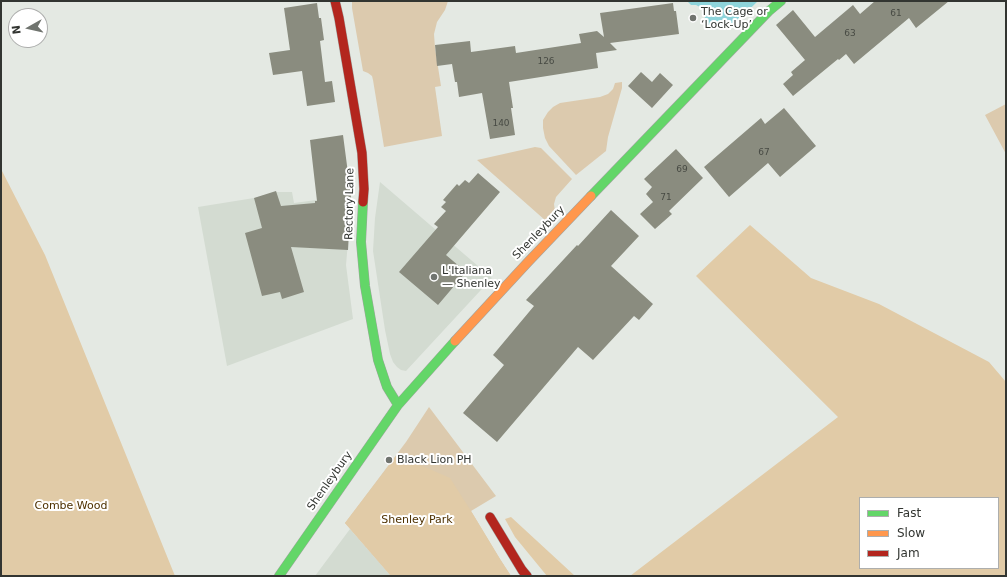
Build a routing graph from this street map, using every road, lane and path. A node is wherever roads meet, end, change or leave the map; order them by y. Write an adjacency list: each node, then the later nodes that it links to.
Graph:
1 (335, 1): 3 (main road, Rectory Lane)
2 (781, 1): 3 (main road, Shenleybury)
3 (398, 405): 5 (main road, Shenleybury)
4 (490, 517): 6 (main road)
5 (280, 576)
6 (527, 576)

